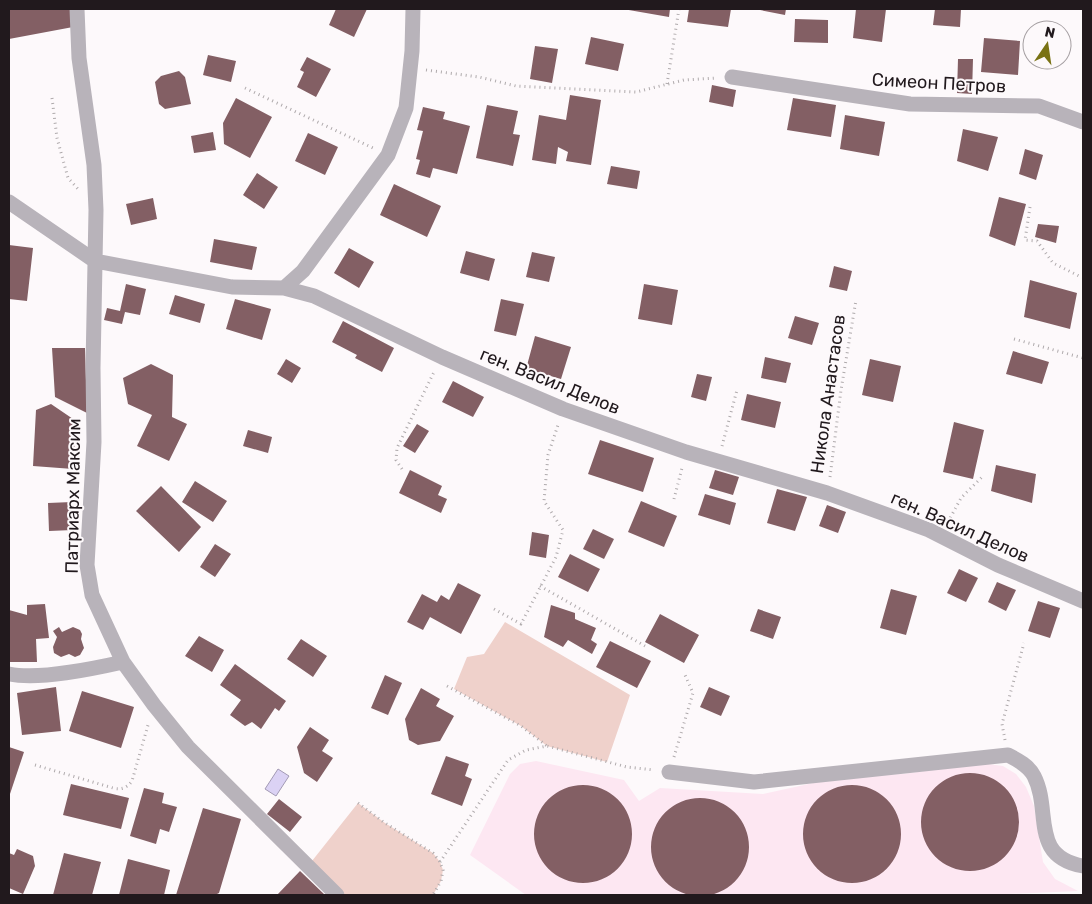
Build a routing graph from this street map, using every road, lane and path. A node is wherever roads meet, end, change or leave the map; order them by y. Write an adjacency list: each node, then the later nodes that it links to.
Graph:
1 (77, 9): 13 (street, Патриарх Максим)
2 (413, 9): 4 (street)
3 (679, 9): 6 (path)
4 (411, 68): 6 (path); 10 (street)
5 (732, 77): 6 (path); 9 (street, Симеон Петров)
6 (667, 84)
7 (245, 88): 10 (path)
8 (52, 98): 13 (path)
9 (1083, 122)
10 (388, 155): 16 (street)
11 (9, 202): 14 (street, ген. Васил Делов)
12 (1030, 207): 15 (path)
13 (96, 210): 14 (street, Патриарх Максим)
14 (95, 260): 16 (street, ген. Васил Делов); 35 (street, Патриарх Максим)
15 (1083, 277)
16 (284, 288): 19 (street, ген. Васил Делов)
17 (856, 300): 27 (path, Никола Анастасов)
18 (1014, 339): 20 (path)
19 (442, 357): 22 (street, ген. Васил Делов); 25 (path)
20 (1083, 358)
21 (737, 390): 24 (path)
22 (563, 410): 23 (street, ген. Васил Делов); 30 (path)
23 (686, 452): 24 (street, ген. Васил Делов); 28 (path)
24 (718, 462): 27 (street, ген. Васил Делов)
25 (402, 469)
26 (982, 477): 29 (path)
27 (828, 493): 29 (street, ген. Васил Делов)
28 (674, 499)
29 (941, 536): 31 (street, ген. Васил Делов)
30 (540, 586): 32 (path); 34 (path)
31 (1083, 601)
32 (494, 609)
33 (1024, 643): 41 (path)
34 (644, 646)
35 (123, 662): 36 (street); 39 (street, Патриарх Максим)
36 (9, 674)
37 (685, 675): 43 (path)
38 (447, 686): 40 (path)
39 (154, 705): 42 (path); 47 (street, Патриарх Максим)
40 (547, 746): 43 (path); 45 (path)
41 (1008, 755): 43 (street); 46 (street)
42 (35, 765)
43 (669, 772)
44 (358, 803): 45 (path)
45 (440, 862): 48 (path)
46 (1083, 866)
47 (337, 895)
48 (433, 895)

